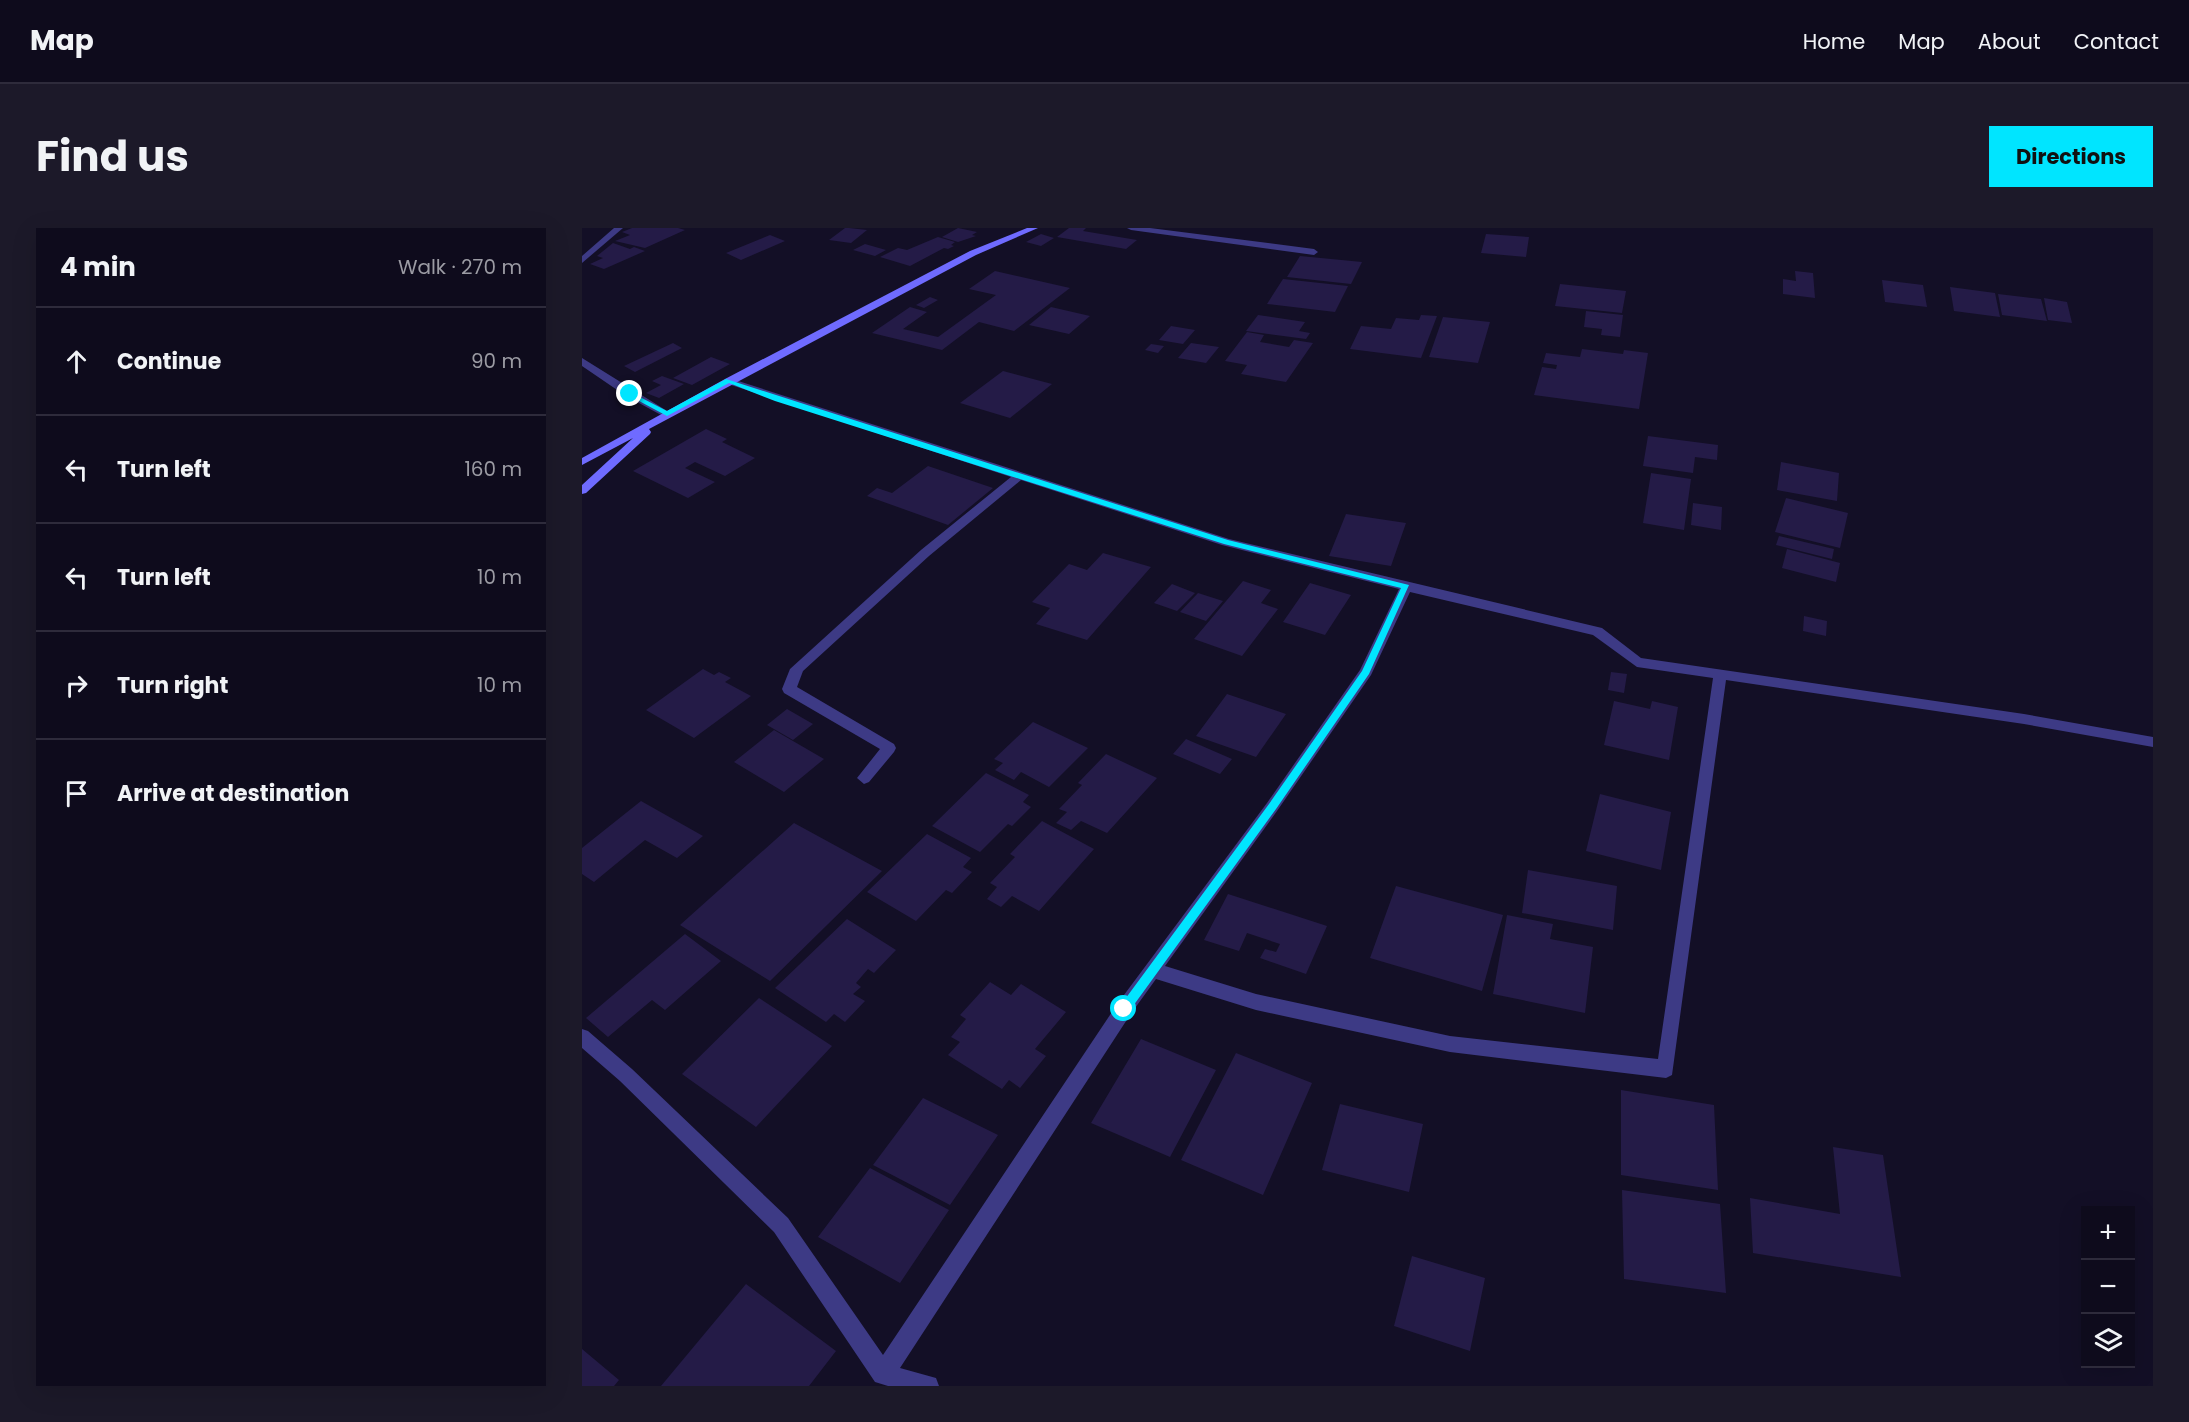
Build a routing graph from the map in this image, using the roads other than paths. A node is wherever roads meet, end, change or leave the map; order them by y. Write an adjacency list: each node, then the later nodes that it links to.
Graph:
1 (619, 228): 5 (street)
2 (1034, 228): 7 (street)
3 (1131, 228): 4 (street)
4 (1314, 252)
5 (582, 260)
6 (582, 361): 8 (street)
7 (729, 381): 8 (street); 10 (street)
8 (667, 414): 9 (street); 11 (street)
9 (582, 462)
10 (1019, 476): 12 (street); 15 (street)
11 (582, 491)
12 (1406, 587): 13 (street); 16 (street)
13 (1720, 674): 14 (street); 16 (street)
14 (2153, 742)
15 (864, 778)
16 (1153, 970): 18 (street)
17 (582, 1037): 18 (street)
18 (883, 1374): 19 (street)
19 (928, 1386)

